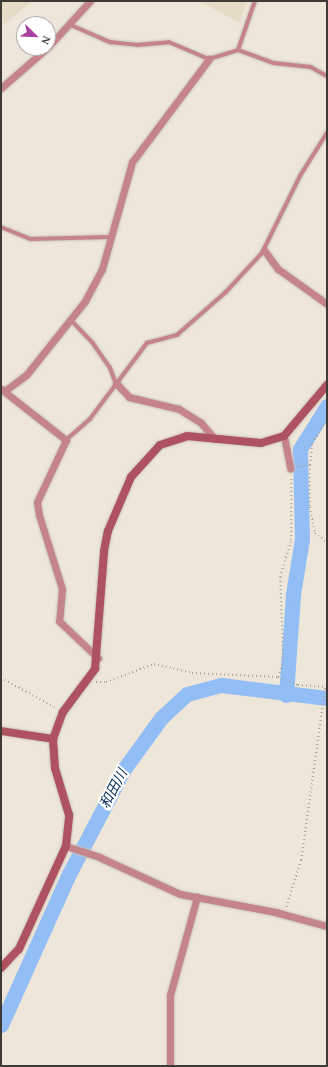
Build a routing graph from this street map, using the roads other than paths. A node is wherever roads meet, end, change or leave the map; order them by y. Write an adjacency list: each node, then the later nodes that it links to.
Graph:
1 (90, 1): 3 (street)
2 (255, 1): 5 (lane)
3 (71, 25): 4 (street); 7 (lane)
4 (56, 39)
5 (238, 50): 7 (lane); 8 (lane)
6 (37, 56): 9 (street)
7 (209, 59): 12 (street)
8 (327, 76)
9 (1, 88)
10 (327, 133): 13 (lane)
11 (1, 227): 12 (lane)
12 (109, 237): 15 (street)
13 (264, 250): 14 (street); 16 (lane)
14 (327, 304)
15 (72, 321): 16 (lane); 18 (street)
16 (116, 382): 20 (street); 21 (lane)
17 (327, 385): 19 (street)
18 (3, 390): 21 (street)
19 (284, 436): 20 (street); 22 (street)
20 (215, 439): 23 (street)
21 (66, 440): 23 (street)
22 (290, 468)
23 (98, 658): 25 (street)
24 (1, 731): 25 (street)
25 (53, 739): 26 (street)
26 (69, 847): 27 (street); 29 (street)
27 (197, 897): 28 (street); 30 (street)
28 (327, 926)
29 (1, 968)
30 (170, 1066)

